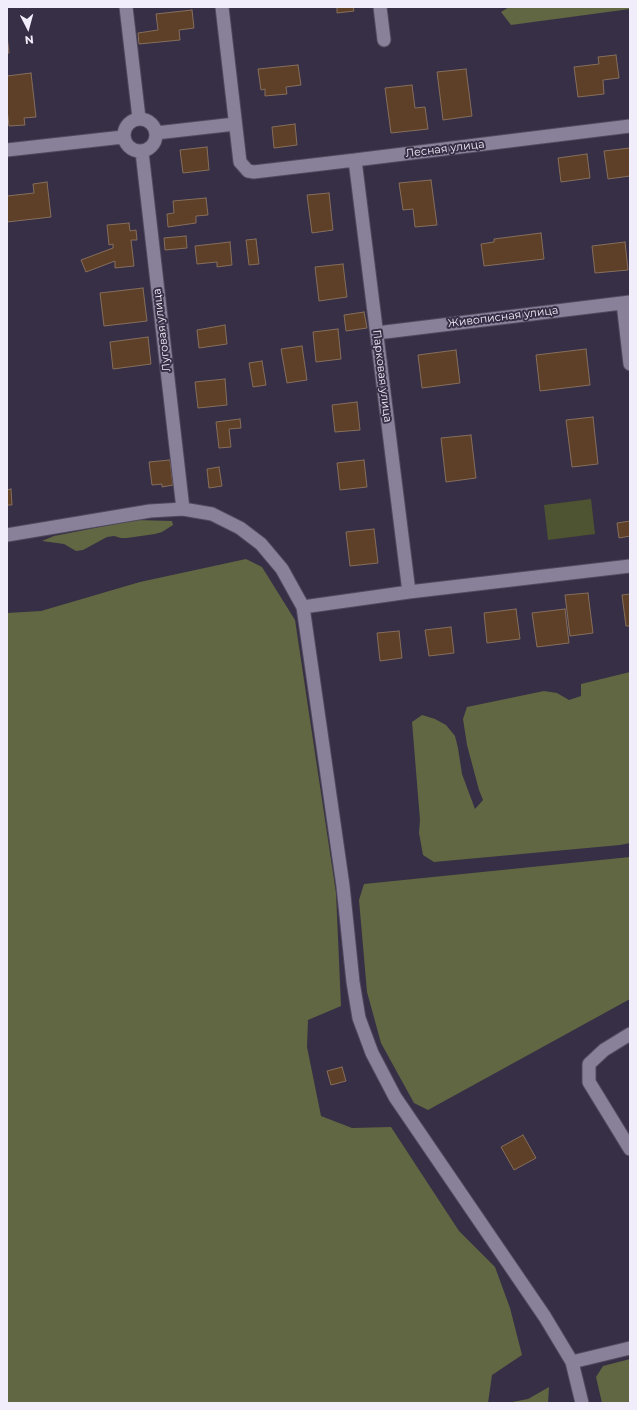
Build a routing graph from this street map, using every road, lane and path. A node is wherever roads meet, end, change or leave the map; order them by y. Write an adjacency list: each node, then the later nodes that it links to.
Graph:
1 (126, 7): 5 (street)
2 (222, 7): 6 (street)
3 (380, 7): 4 (street)
4 (384, 40)
5 (140, 118): 8 (street); 9 (street)
6 (235, 124): 8 (street); 12 (street, Лесная улица)
7 (630, 126): 12 (street, Лесная улица)
8 (156, 133): 11 (street)
9 (123, 137): 10 (street); 11 (street)
10 (7, 150)
11 (142, 152): 16 (street, Луговая улица)
12 (355, 160): 14 (street, Парковая улица)
13 (626, 302): 14 (street, Живописная улица); 15 (street)
14 (377, 333): 19 (street, Парковая улица)
15 (630, 364)
16 (183, 509): 17 (street); 20 (street)
17 (7, 535)
18 (630, 566): 19 (street)
19 (409, 592): 20 (street)
20 (303, 607): 24 (street)
21 (630, 1034): 22 (street)
22 (630, 1149)
23 (630, 1348): 24 (street)
24 (572, 1362): 25 (street)
25 (582, 1403)

